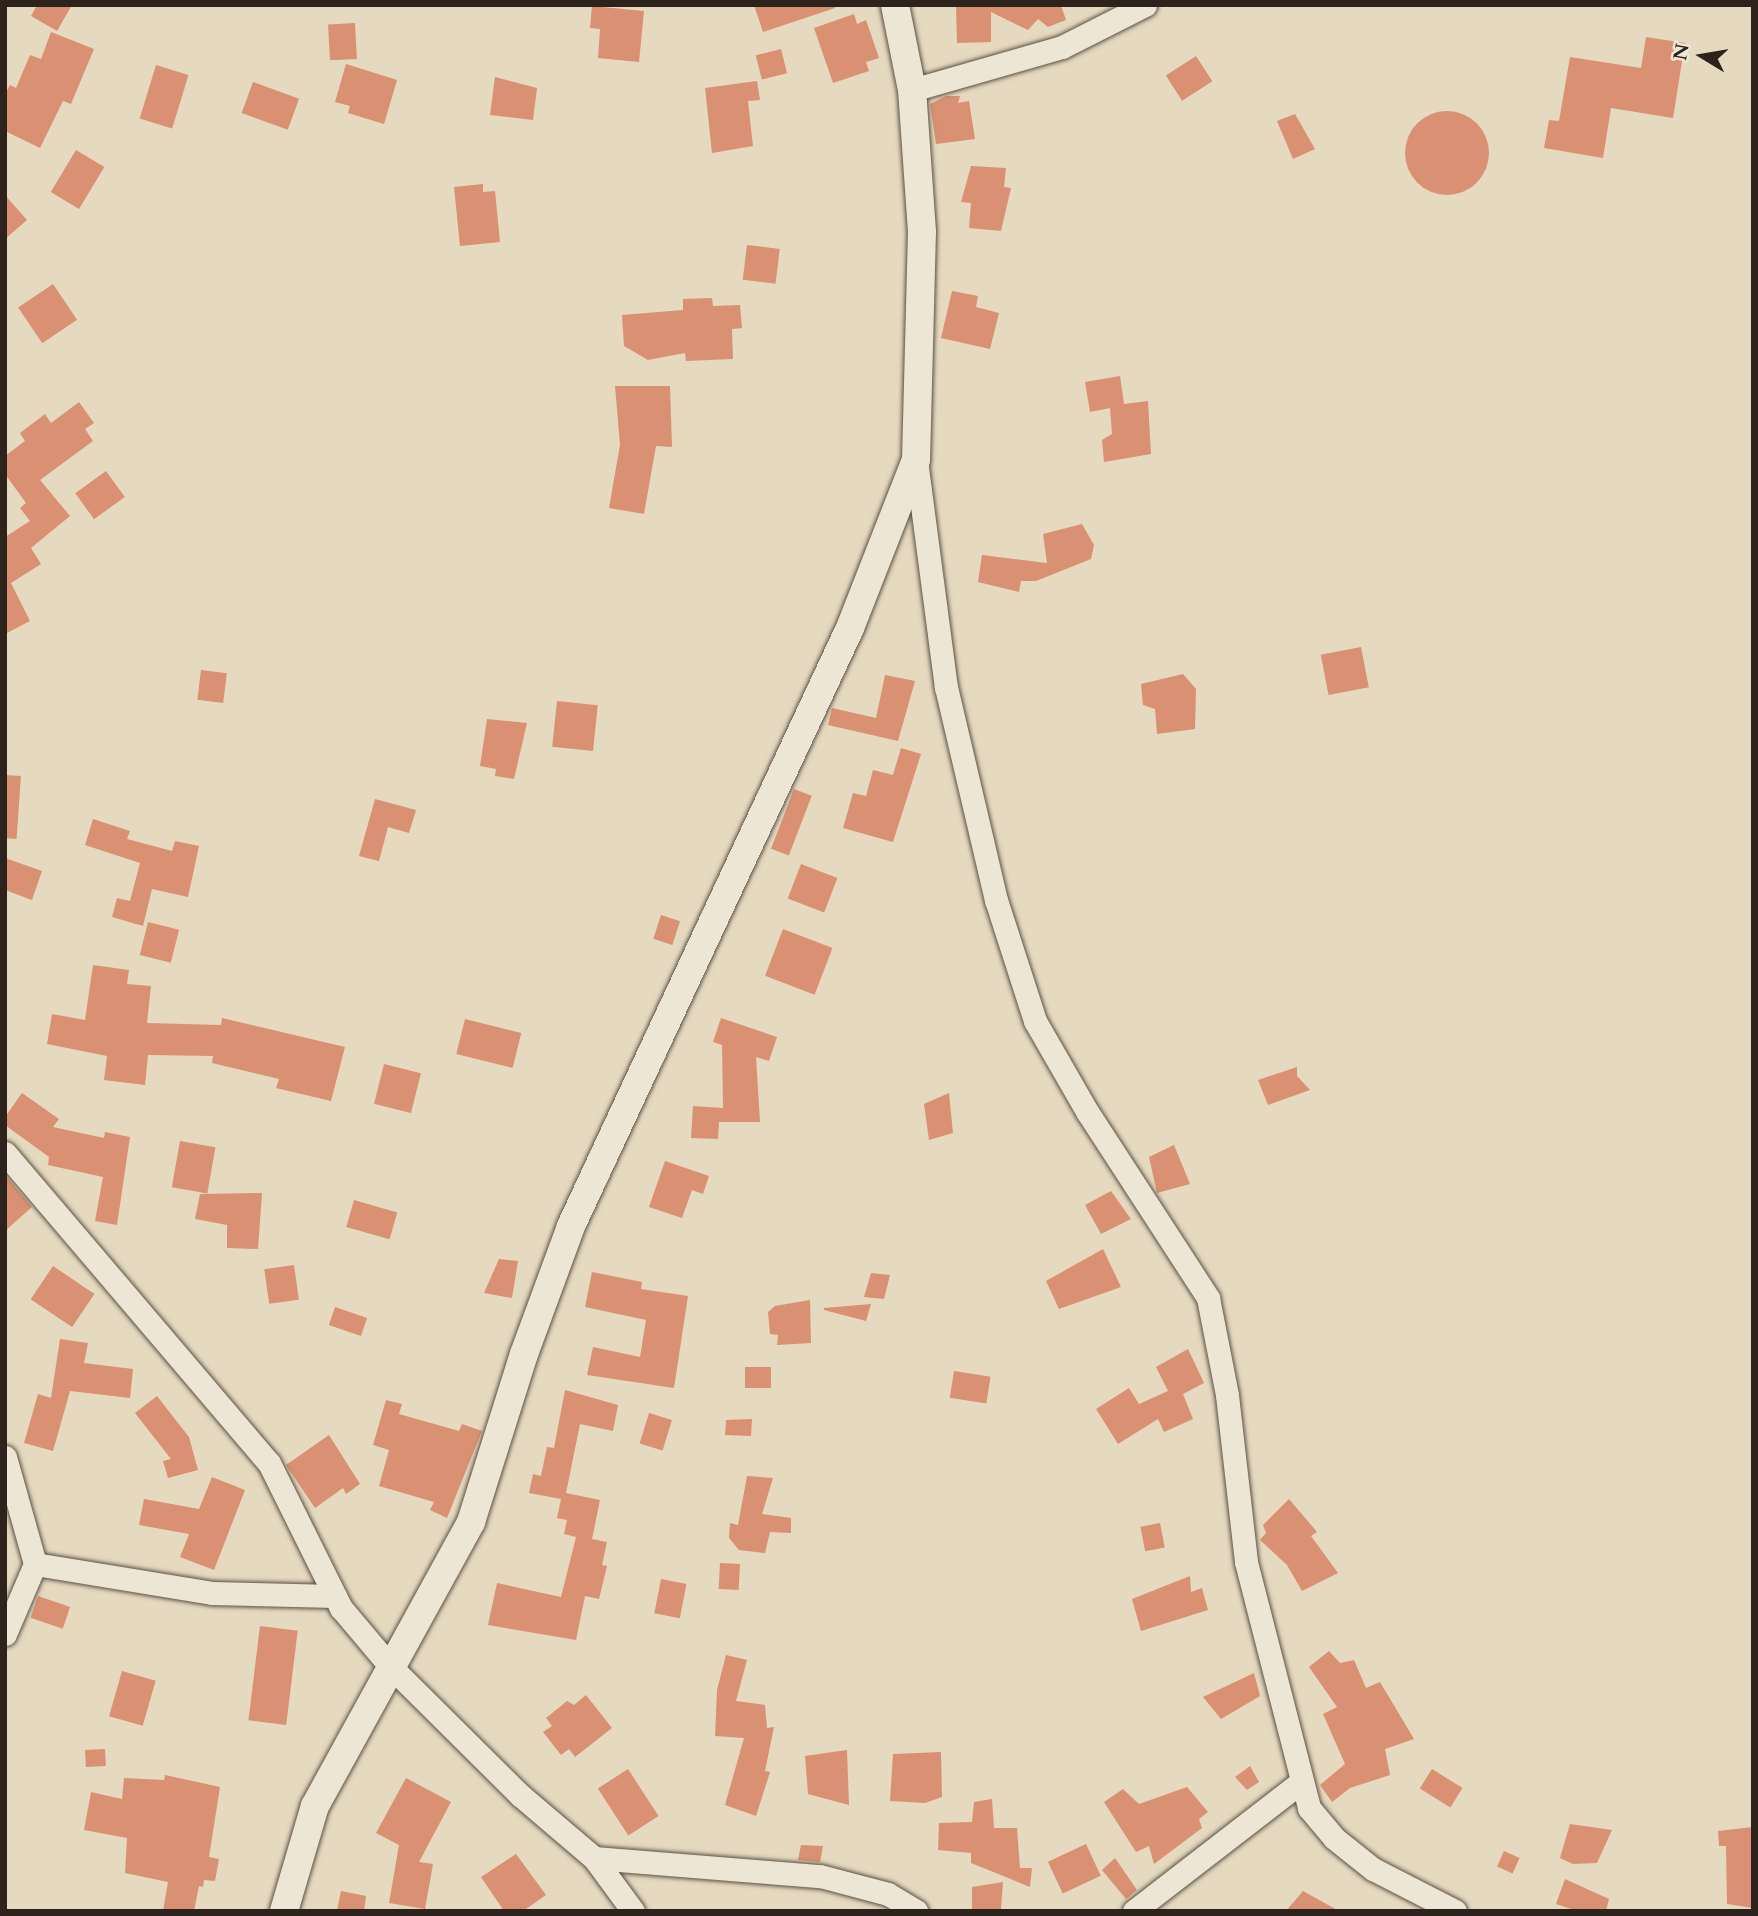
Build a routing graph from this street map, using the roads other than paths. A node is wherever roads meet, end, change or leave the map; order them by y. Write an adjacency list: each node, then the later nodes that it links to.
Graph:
1 (895, 5): 3 (street)
2 (1145, 5): 3 (street)
3 (912, 90): 4 (street)
4 (916, 460): 10 (street); 11 (street)
5 (5, 1153): 8 (street)
6 (5, 1457): 7 (street)
7 (35, 1564): 8 (street); 9 (street)
8 (335, 1596): 10 (street)
9 (5, 1634)
10 (389, 1665): 12 (street); 13 (street)
11 (1302, 1781): 16 (street); 17 (street)
12 (594, 1858): 14 (street); 15 (street)
13 (284, 1911)
14 (633, 1911)
15 (916, 1911)
16 (1133, 1911)
17 (1455, 1911)

